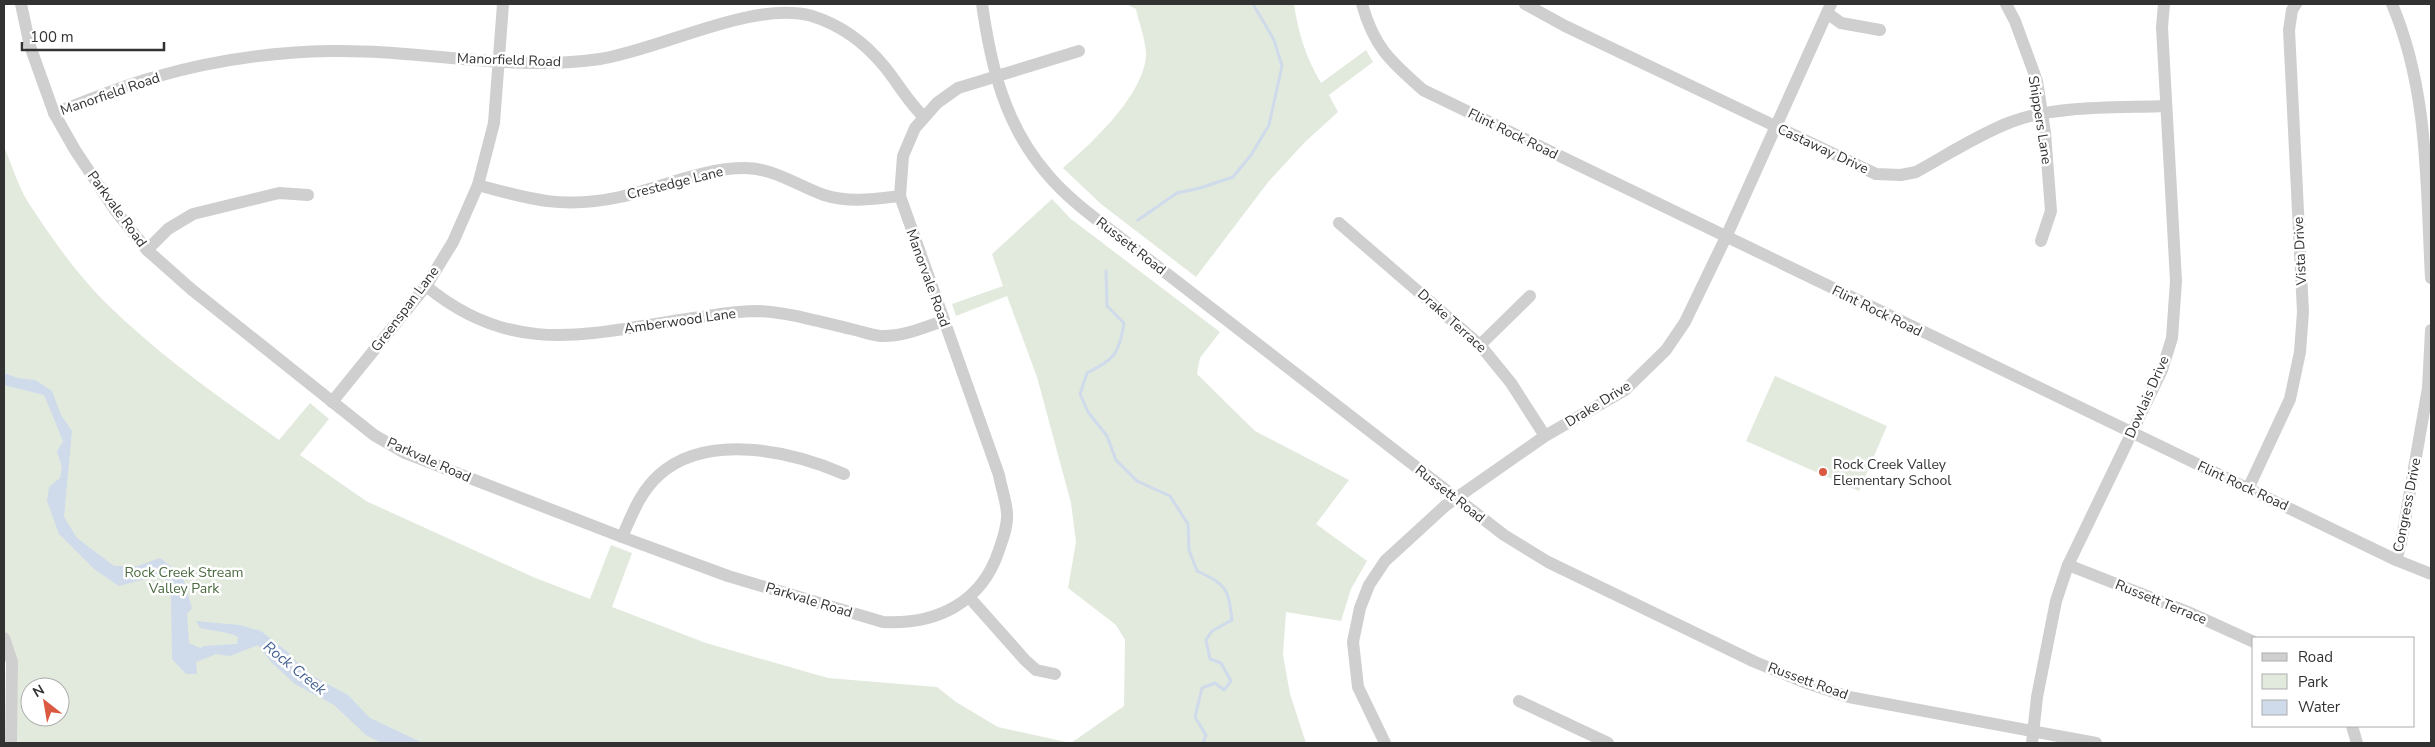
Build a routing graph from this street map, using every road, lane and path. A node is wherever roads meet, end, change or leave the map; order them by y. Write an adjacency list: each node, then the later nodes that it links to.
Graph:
1 (21, 4): 16 (street, Parkvale Road)
2 (503, 4): 13 (street, Greenspan Lane)
3 (982, 4): 14 (street, Russett Road)
4 (1362, 4): 24 (street, Flint Rock Road)
5 (1525, 4): 19 (street, Castaway Drive)
6 (2006, 4): 17 (street, Shippers Lane)
7 (2164, 4): 15 (street, Dowlais Drive)
8 (2296, 4): 37 (street, Vista Drive)
9 (2392, 4): 27 (street)
10 (1829, 9): 11 (street, Drake Drive); 19 (street, Drake Drive)
11 (1880, 30)
12 (1079, 51): 14 (street, Manorvale Road)
13 (499, 61): 16 (street, Manorfield Road); 18 (street, Manorfield Road); 20 (street, Greenspan Lane)
14 (996, 78): 18 (street, Manorvale Road); 38 (street, Russett Road)
15 (2166, 106): 17 (street, Castaway Drive); 34 (street, Dowlais Drive)
16 (54, 113): 26 (street, Parkvale Road)
17 (2042, 114): 19 (street, Castaway Drive); 25 (street, Shippers Lane)
18 (924, 117): 22 (street, Manorvale Road)
19 (1776, 127): 24 (street, Drake Drive)
20 (478, 185): 22 (street, Crestedge Lane); 28 (street, Greenspan Lane)
21 (308, 194): 26 (street)
22 (900, 196): 30 (street, Manorvale Road)
23 (1339, 223): 32 (street, Drake Terrace)
24 (1726, 237): 34 (street, Flint Rock Road); 35 (street, Drake Drive)
25 (2041, 241)
26 (147, 250): 33 (street, Parkvale Road)
27 (2431, 278)
28 (426, 286): 30 (street, Amberwood Lane); 33 (street, Greenspan Lane)
29 (1530, 296): 32 (street)
30 (943, 321): 43 (street, Manorvale Road)
31 (2431, 330): 40 (street, Congress Drive)
32 (1480, 344): 35 (street, Drake Terrace)
33 (332, 402): 39 (street, Parkvale Road)
34 (2132, 433): 37 (street, Flint Rock Road); 41 (street, Dowlais Drive)
35 (1545, 436): 38 (street, Drake Drive)
36 (844, 474): 39 (street)
37 (2248, 489): 40 (street, Flint Rock Road)
38 (1456, 498): 49 (street, Russett Road); 51 (street, Drake Drive)
39 (622, 537): 43 (street, Parkvale Road)
40 (2396, 560): 42 (street, Flint Rock Road)
41 (2068, 565): 45 (street, Russett Terrace); 49 (street, Dowlais Drive)
42 (2431, 574)
43 (969, 597): 46 (street)
44 (4, 638): 50 (street)
45 (2252, 641)
46 (1055, 674)
47 (1519, 700): 52 (street)
48 (2352, 727): 54 (street)
49 (2032, 737): 53 (street, Russett Road)
50 (11, 743)
51 (1385, 743)
52 (1608, 743)
53 (2096, 743)
54 (2357, 743)

